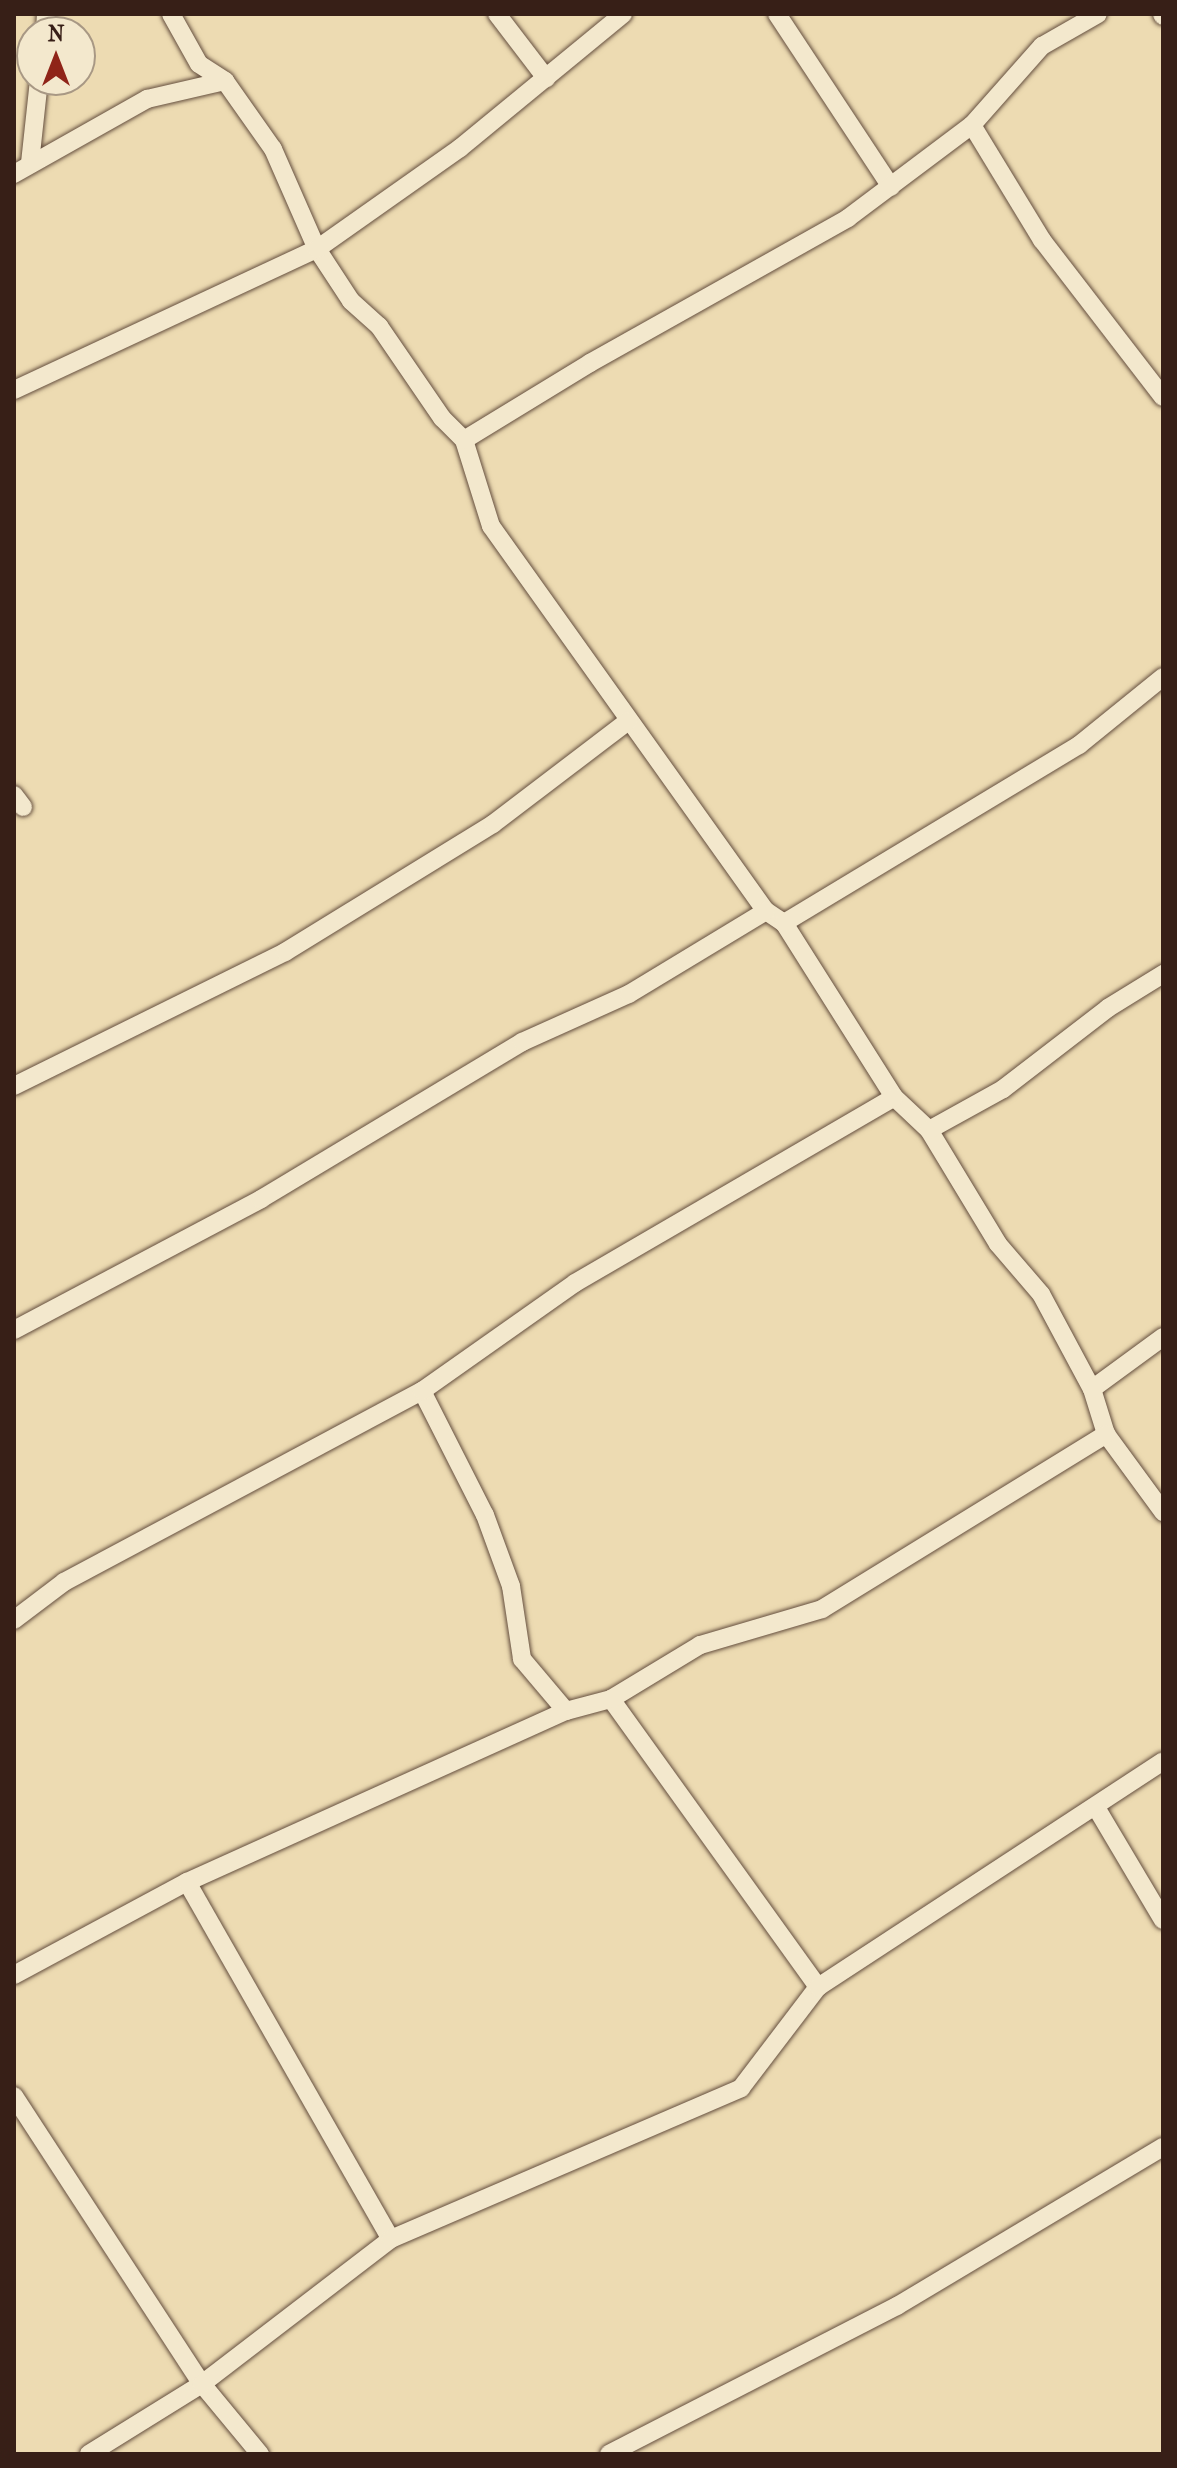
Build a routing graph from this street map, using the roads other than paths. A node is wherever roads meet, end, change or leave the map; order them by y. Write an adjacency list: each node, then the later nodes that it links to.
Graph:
1 (171, 14): 7 (street)
2 (497, 14): 6 (street)
3 (623, 14): 6 (street)
4 (777, 14): 12 (street)
5 (1098, 14): 9 (street)
6 (546, 78): 13 (street)
7 (225, 81): 10 (street); 13 (street)
8 (37, 96): 10 (street)
9 (972, 125): 12 (street); 15 (street)
10 (30, 163): 11 (street)
11 (14, 174)
12 (891, 187): 16 (street)
13 (317, 249): 14 (street); 16 (street)
14 (14, 390)
15 (1163, 397)
16 (464, 440): 18 (street)
17 (1163, 677): 20 (street)
18 (628, 721): 19 (street); 22 (street)
19 (766, 911): 20 (street); 25 (street)
20 (784, 923): 23 (street)
21 (1163, 974): 24 (street)
22 (14, 1086)
23 (894, 1097): 24 (street); 28 (street)
24 (929, 1130): 27 (street)
25 (14, 1330)
26 (1163, 1337): 27 (street)
27 (1092, 1389): 29 (street)
28 (422, 1391): 31 (street); 33 (street)
29 (1106, 1434): 30 (street); 32 (street)
30 (1163, 1512)
31 (14, 1620)
32 (611, 1699): 33 (street); 39 (street)
33 (566, 1711): 36 (street)
34 (1163, 1761): 35 (street)
35 (1097, 1809): 37 (street); 39 (street)
36 (187, 1882): 38 (street); 42 (street)
37 (1163, 1920)
38 (14, 1975)
39 (818, 1987): 42 (street)
40 (14, 2096): 43 (street)
41 (1163, 2147): 46 (street)
42 (391, 2239): 43 (street)
43 (202, 2384): 44 (street); 45 (street)
44 (89, 2454)
45 (260, 2454)
46 (609, 2454)

